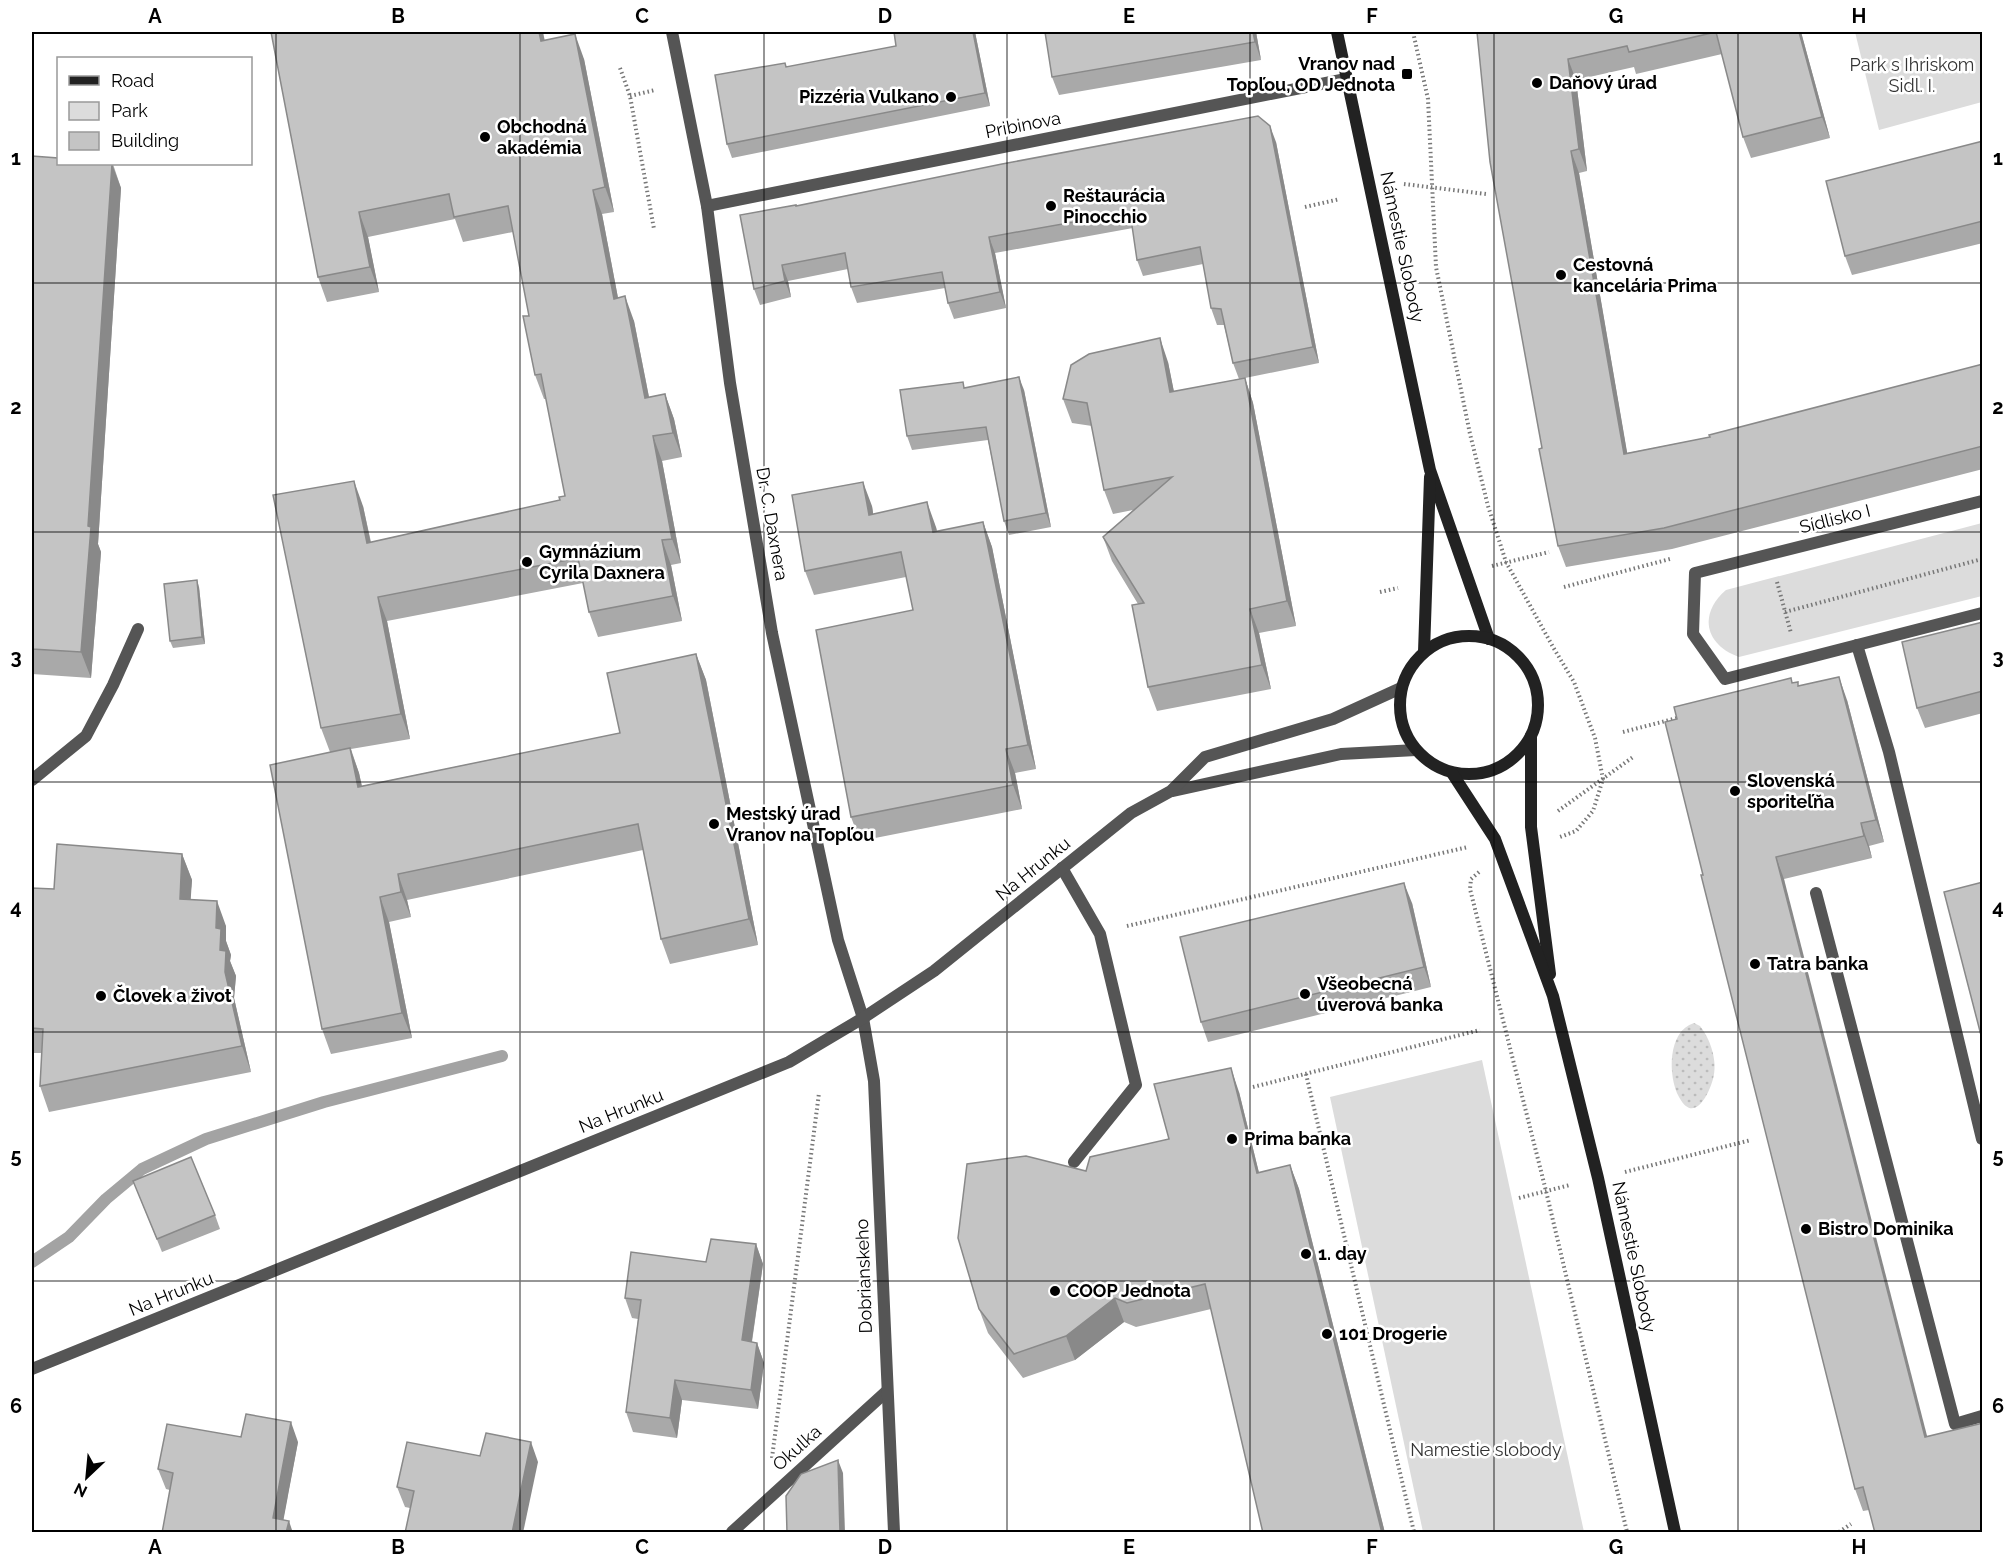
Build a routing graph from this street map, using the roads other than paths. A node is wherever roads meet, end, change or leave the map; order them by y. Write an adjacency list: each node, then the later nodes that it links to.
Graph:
1 (672, 32): 4 (street, Dr. C. Daxnera)
2 (1337, 32): 3 (street, Námestie Slobody)
3 (1346, 79): 4 (street, Pribinova); 5 (street, Námestie Slobody)
4 (707, 206): 21 (street, Dr. C. Daxnera)
5 (1430, 470): 9 (street, Námestie Slobody); 11 (street, Námestie Slobody)
6 (1983, 501): 10 (street, Sídlisko I)
7 (1983, 613): 10 (street)
8 (138, 629): 16 (street)
9 (1489, 639): 11 (street); 13 (street)
10 (1857, 645): 22 (street)
11 (1424, 652): 12 (street)
12 (1401, 688): 14 (street); 17 (street, Na Hrunku)
13 (1531, 736): 15 (street); 20 (street, Námestie Slobody)
14 (1416, 750): 15 (street); 17 (street, Na Hrunku)
15 (1452, 773): 20 (street, Námestie Slobody)
16 (32, 780)
17 (1171, 791): 18 (street, Na Hrunku)
18 (1062, 868): 21 (street, Na Hrunku); 23 (street)
19 (1816, 893): 26 (street)
20 (1553, 996): 27 (street, Námestie Slobody)
21 (862, 1018): 24 (street, Na Hrunku); 25 (street, Dobrianskeho)
22 (1983, 1138)
23 (1074, 1162)
24 (32, 1369)
25 (887, 1390): 28 (street, Okulka); 29 (street, Dobrianskeho)
26 (1983, 1416)
27 (1676, 1530)
28 (732, 1533)
29 (894, 1533)

